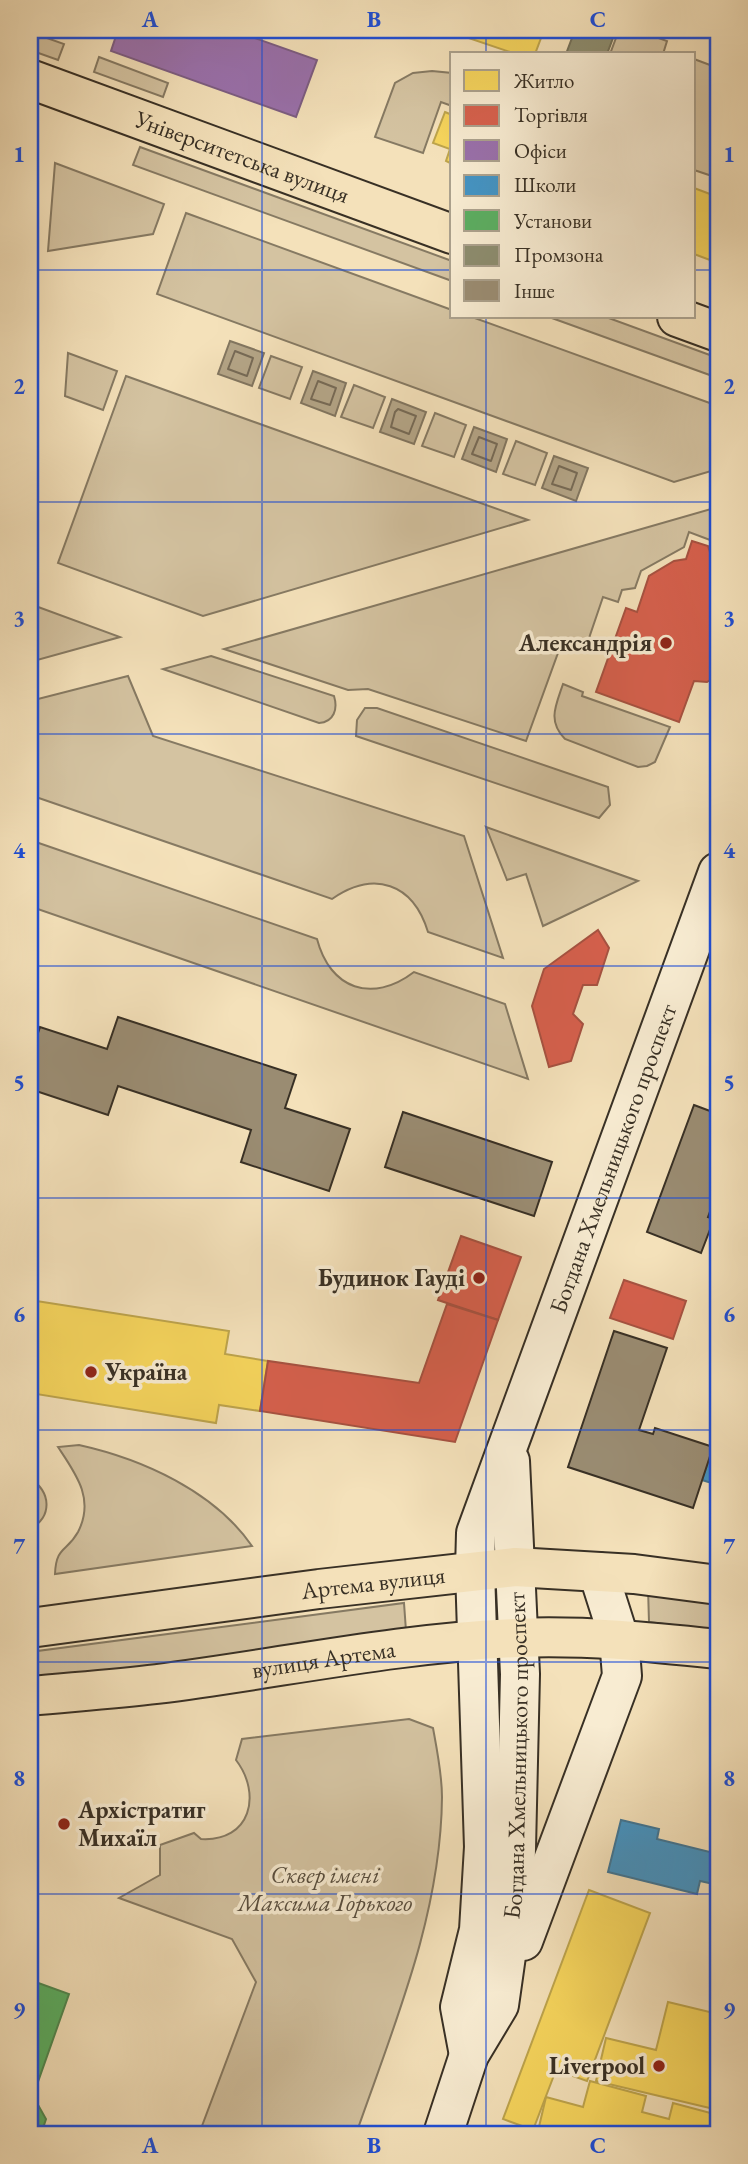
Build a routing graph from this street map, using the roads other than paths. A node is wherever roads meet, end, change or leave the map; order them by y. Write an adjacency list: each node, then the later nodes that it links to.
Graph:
1 (30, 79): 2 (main road, Університетська вулиця)
2 (450, 233)
3 (680, 318): 4 (main road)
4 (718, 332)
5 (718, 872): 6 (main road, Богдана Хмельницького проспект)
6 (509, 1445): 7 (main road, Богдана Хмельницького проспект); 8 (main road, Богдана Хмельницького проспект)
7 (515, 1567): 8 (main road, Артема вулиця); 9 (main road, Артема вулиця); 12 (main road, Богдана Хмельницького проспект)
8 (475, 1570): 11 (main road, Артема вулиця); 14 (main road, Богдана Хмельницького проспект)
9 (598, 1572): 10 (main road, Артема вулиця); 13 (main road)
10 (718, 1585)
11 (30, 1628)
12 (519, 1638): 13 (main road, вулиця Артема); 14 (main road, вулиця Артема); 17 (main road, Богдана Хмельницького проспект)
13 (619, 1639): 15 (main road); 17 (main road)
14 (477, 1640): 16 (main road, вулиця Артема); 18 (main road, Богдана Хмельницького проспект)
15 (718, 1649)
16 (30, 1696)
17 (499, 2005): 18 (main road, Богдана Хмельницького проспект)
18 (468, 2055): 19 (main road, Богдана Хмельницького проспект)
19 (443, 2134)

